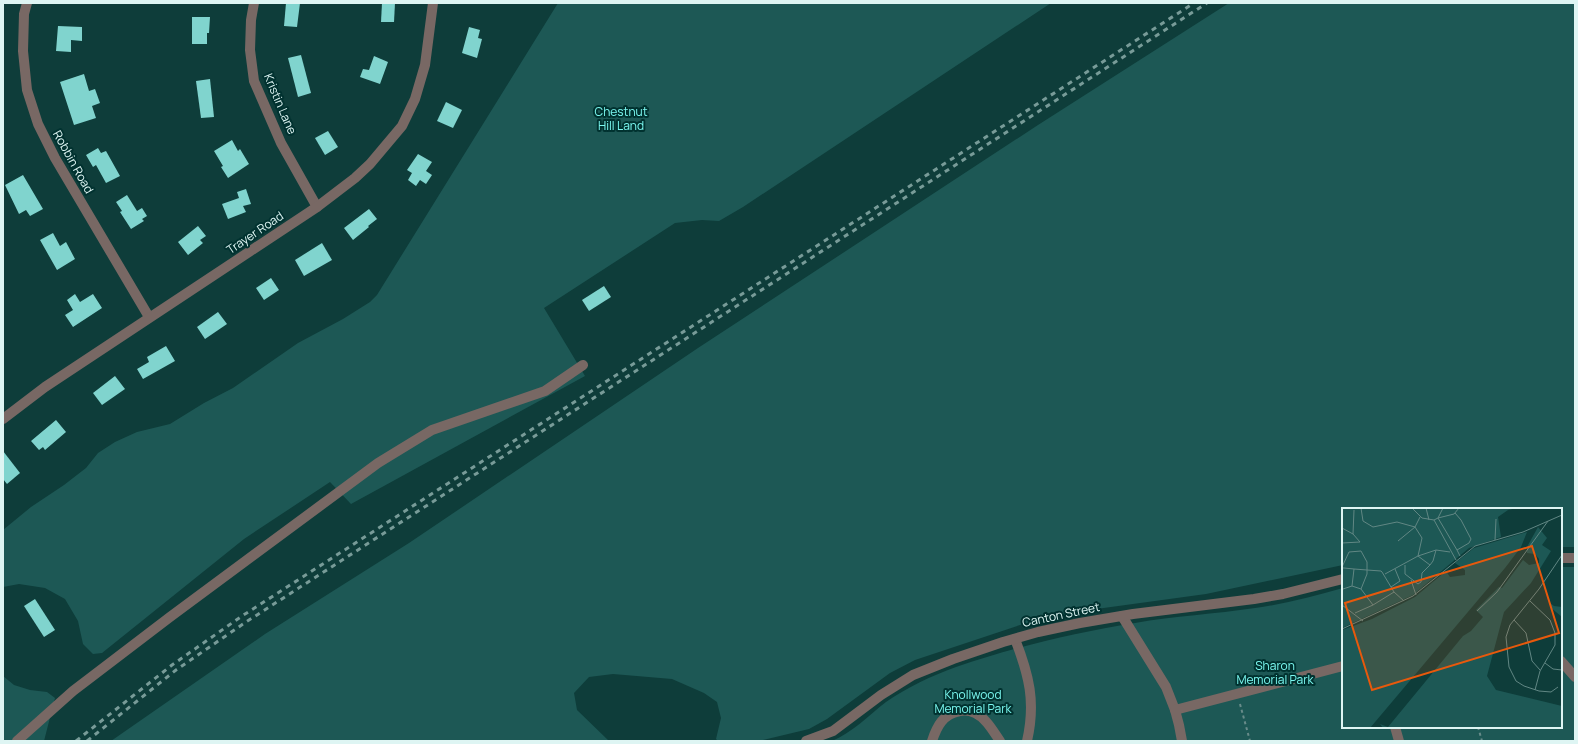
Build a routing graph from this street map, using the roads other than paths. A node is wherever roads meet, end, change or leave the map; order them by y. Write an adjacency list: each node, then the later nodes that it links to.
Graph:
1 (27, 3): 5 (street, Robbin Road)
2 (254, 3): 4 (street, Kristin Lane)
3 (433, 3): 4 (street, Trayer Road)
4 (317, 207): 5 (street, Trayer Road)
5 (149, 317): 7 (street, Trayer Road)
6 (583, 365): 18 (street)
7 (3, 419)
8 (1562, 558): 9 (street)
9 (1575, 558)
10 (1342, 579): 11 (street, Canton Street)
11 (1122, 616): 12 (street, Canton Street); 16 (street)
12 (1015, 639): 19 (street, Canton Street); 22 (street)
13 (1562, 662): 15 (street)
14 (1342, 666): 16 (street)
15 (1575, 677)
16 (1175, 710): 23 (street)
17 (1395, 728): 24 (street)
18 (17, 741)
19 (806, 741)
20 (932, 741): 21 (street)
21 (1000, 741)
22 (1027, 741)
23 (1182, 741)
24 (1400, 741)

